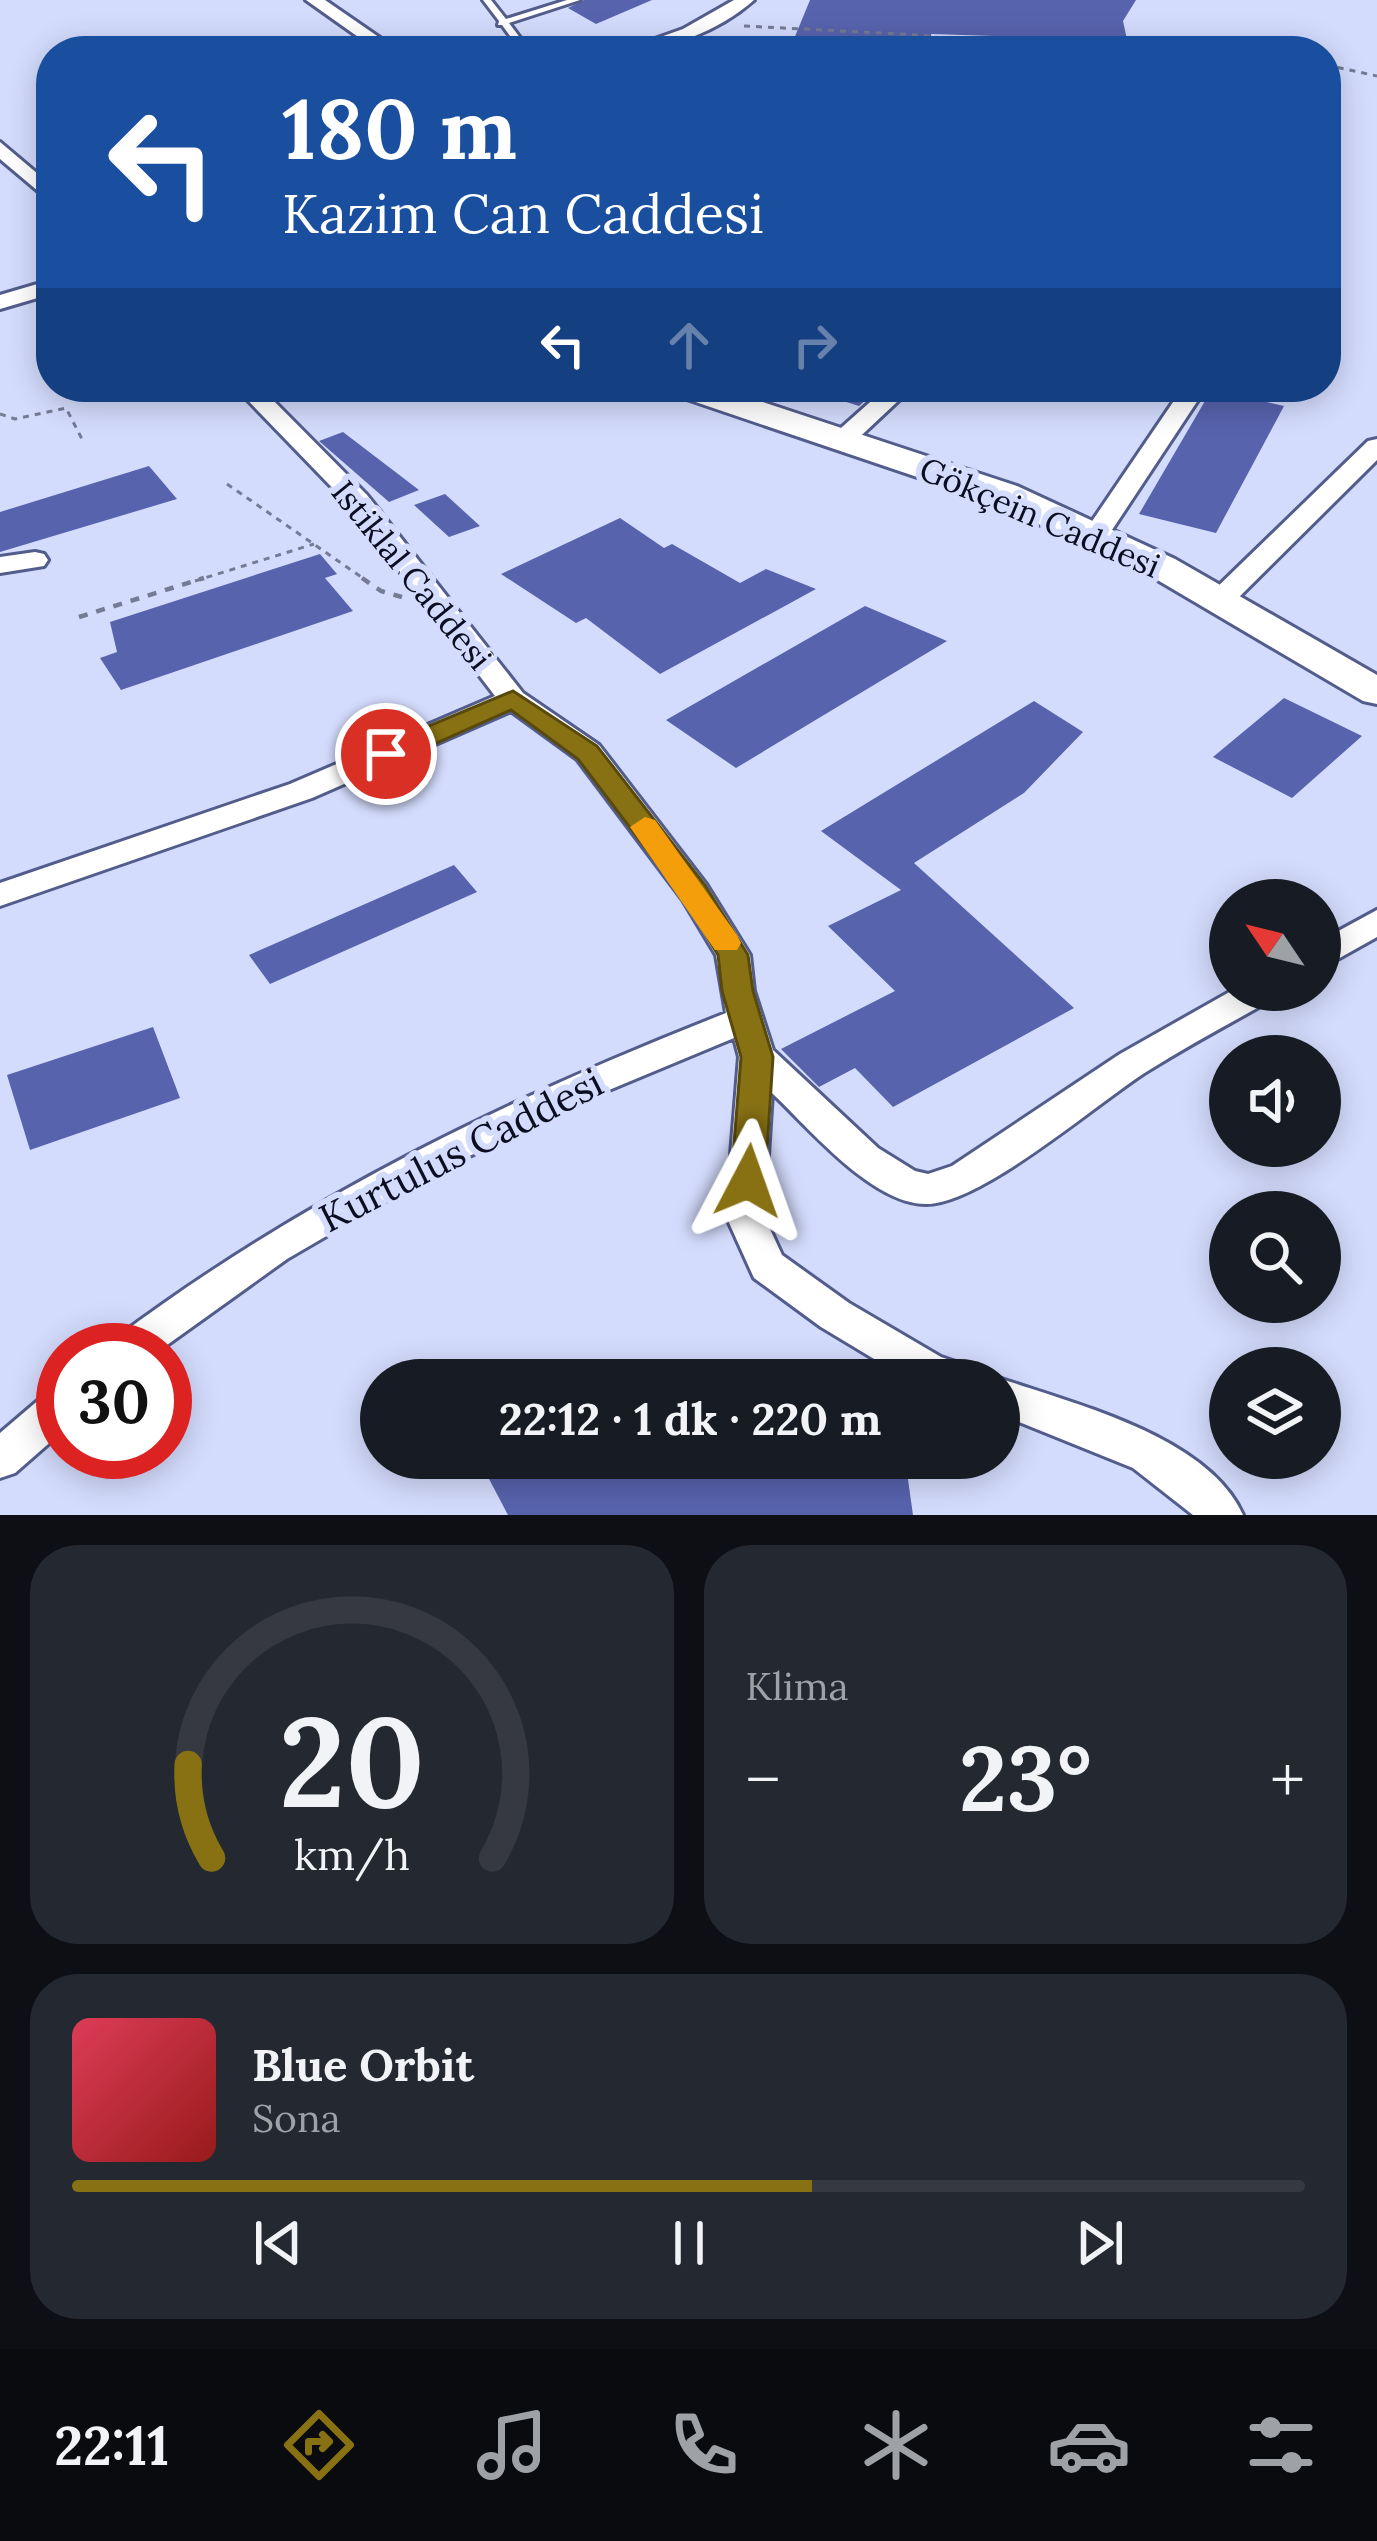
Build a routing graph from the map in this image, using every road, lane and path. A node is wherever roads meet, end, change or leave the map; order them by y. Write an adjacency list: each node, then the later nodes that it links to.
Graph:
1 (314, 0): 7 (street)
2 (488, 0): 5 (lane)
3 (576, 0): 5 (lane)
4 (746, 0): 6 (street)
5 (501, 22): 8 (lane)
6 (711, 23): 9 (street); 10 (path)
7 (368, 36)
8 (513, 36)
9 (673, 36)
10 (927, 36)
11 (1341, 68): 12 (path)
12 (1377, 76)
13 (0, 148): 14 (street)
14 (36, 182)
15 (36, 291): 16 (street)
16 (0, 302)
17 (262, 402): 31 (street, Istiklal Caddesi)
18 (728, 402): 22 (street, Gökçein Caddesi)
19 (884, 402): 22 (street)
20 (1185, 402): 26 (street)
21 (0, 414): 23 (path)
22 (841, 441): 26 (street, Gökçein Caddesi)
23 (84, 443)
24 (1377, 446): 30 (street)
25 (226, 484): 27 (path)
26 (1095, 536): 30 (street, Gökçein Caddesi)
27 (314, 544): 31 (path); 32 (path)
28 (35, 560): 29 (street)
29 (0, 565)
30 (1219, 601): 33 (street, Gökçein Caddesi)
31 (439, 607): 34 (street, Istiklal Caddesi)
32 (79, 617)
33 (1377, 692)
34 (513, 699): 35 (street); 39 (street, Istiklal Caddesi)
35 (0, 895)
36 (1377, 922): 37 (street)
37 (1341, 944)
38 (1225, 1011): 40 (street)
39 (747, 1019): 40 (street, Istiklal Caddesi); 41 (street, Kurtulus Caddesi)
40 (757, 1057): 42 (street, Istiklal Caddesi)
41 (163, 1323)
42 (909, 1359)
43 (1020, 1404): 46 (street)
44 (36, 1428): 45 (street)
45 (0, 1459)
46 (1221, 1515)

